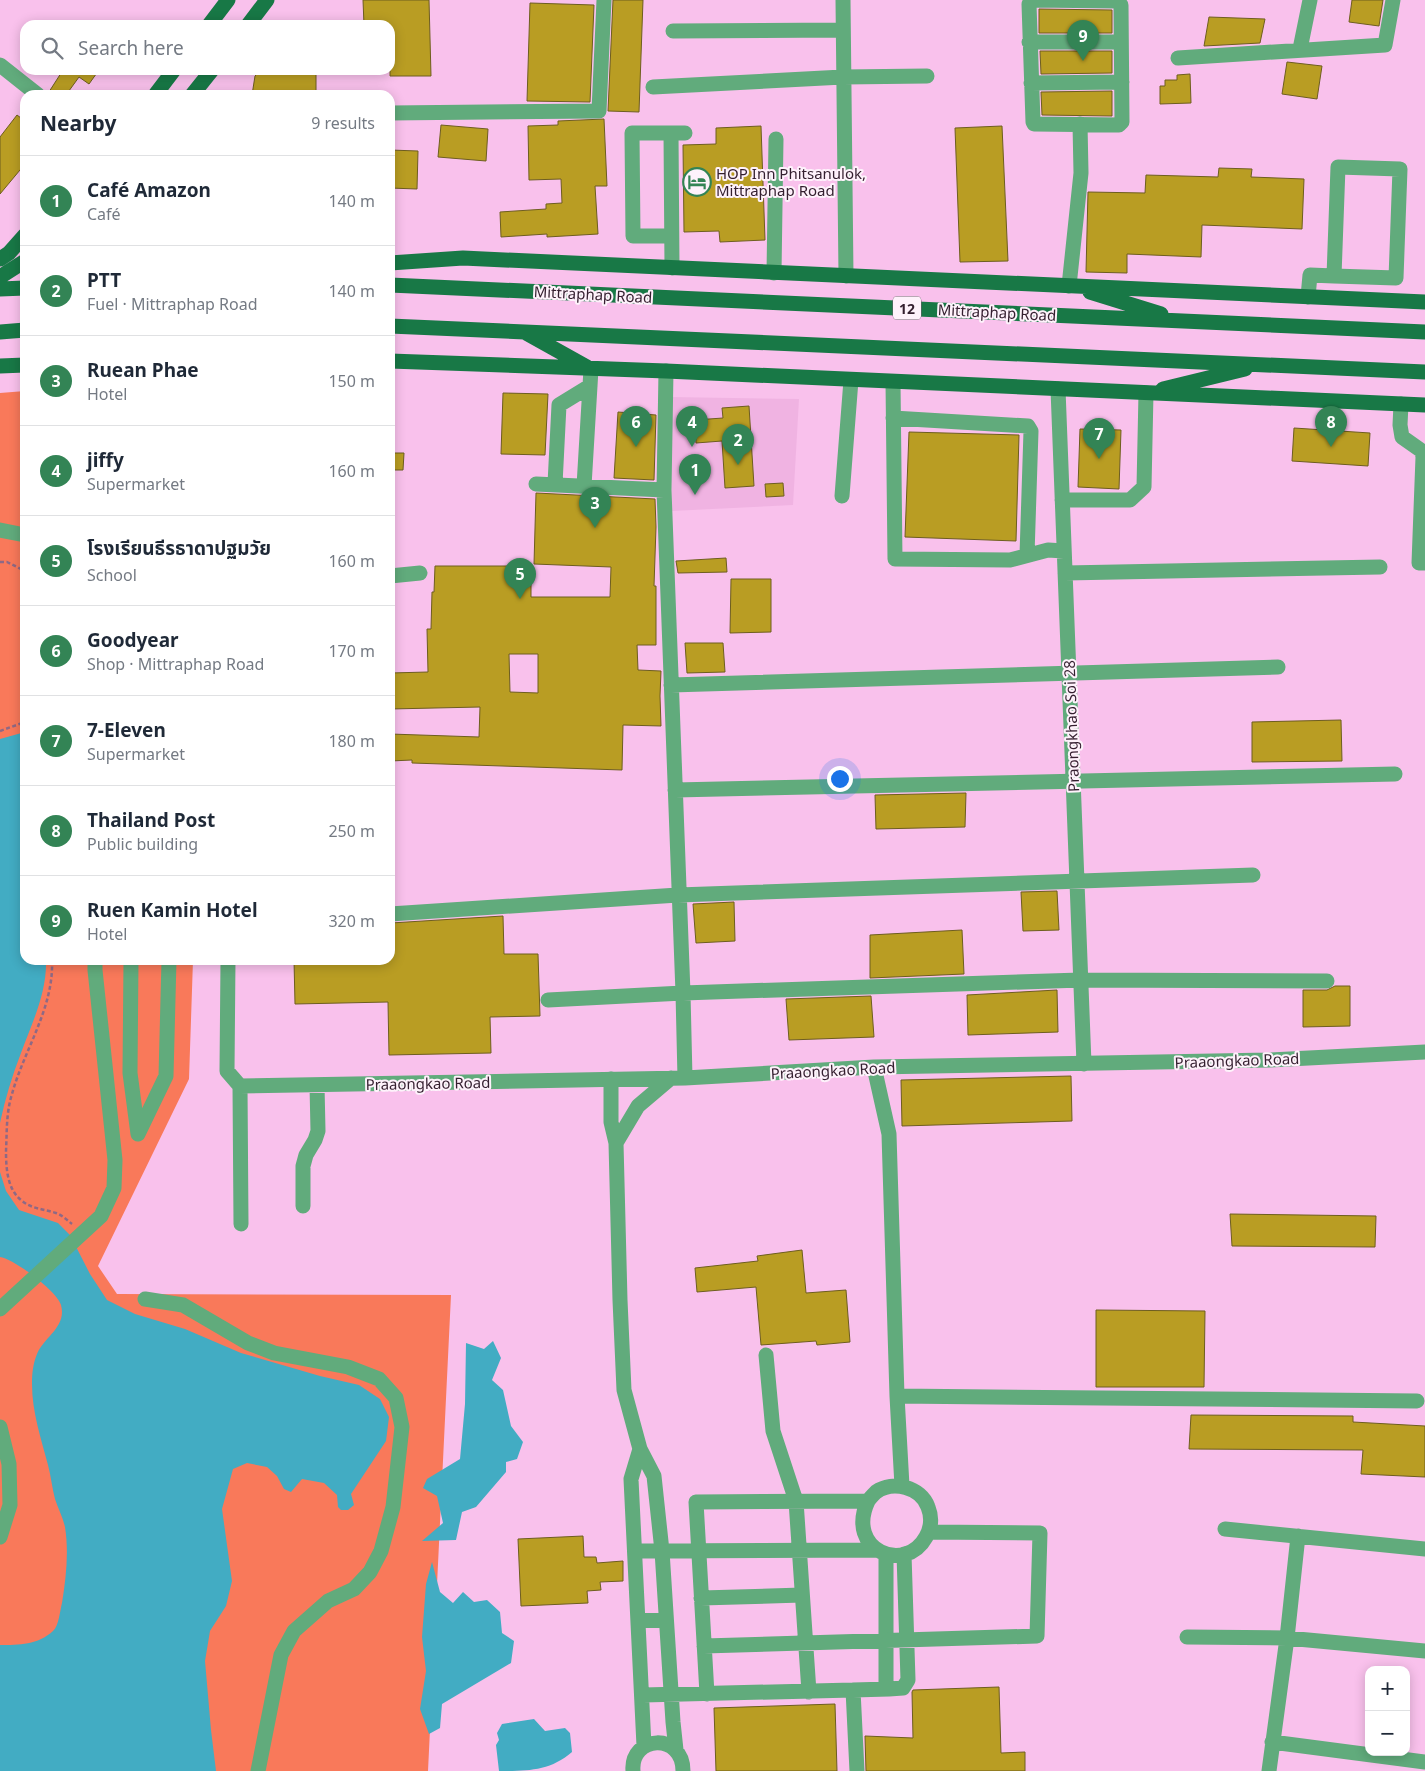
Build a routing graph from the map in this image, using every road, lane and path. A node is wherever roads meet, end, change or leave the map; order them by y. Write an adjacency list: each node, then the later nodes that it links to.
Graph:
1 (228, 0): 7 (main road)
2 (268, 0): 8 (main road)
3 (604, 0): 26 (street)
4 (843, 0): 9 (street)
5 (1310, 0): 13 (street)
6 (1393, 0): 13 (street)
7 (213, 20)
8 (252, 20)
9 (843, 30): 10 (street); 19 (street)
10 (672, 31)
11 (1029, 42): 12 (street); 12 (street); 21 (street)
12 (1122, 42): 20 (street)
13 (1300, 49): 14 (street)
14 (1178, 58)
15 (0, 65): 23 (street)
16 (170, 75): 24 (main road)
17 (208, 75): 25 (main road)
18 (927, 76): 19 (street)
19 (844, 77): 22 (street); 36 (street)
20 (1122, 82): 21 (street); 27 (street)
21 (1031, 83): 27 (street)
22 (653, 87)
23 (32, 90)
24 (159, 90)
25 (197, 90)
26 (395, 113)
27 (1080, 124): 40 (street)
28 (776, 139): 35 (street)
29 (672, 236): 29 (street); 34 (street)
30 (20, 241): 31 (main road)
31 (0, 260)
32 (395, 263): 34 (main road)
33 (20, 264): 38 (main road)
34 (672, 268): 35 (main road)
35 (774, 272): 36 (main road)
36 (846, 276): 40 (main road)
37 (1334, 276): 37 (street); 43 (street)
38 (0, 277)
39 (395, 285): 45 (main road, Mittraphap Road / 12)
40 (1069, 286): 43 (main road); 45 (main road)
41 (20, 288): 42 (main road)
42 (0, 290)
43 (1308, 297): 44 (main road)
44 (1425, 302)
45 (1183, 321): 50 (main road, Mittraphap Road / 12)
46 (395, 326): 48 (main road)
47 (20, 330): 49 (main road)
48 (522, 331): 53 (main road); 55 (main road)
49 (0, 332)
50 (1425, 332)
51 (395, 361): 55 (main road)
52 (20, 365): 54 (main road)
53 (1261, 365): 57 (main road); 62 (main road)
54 (0, 366)
55 (590, 369): 56 (main road); 60 (street)
56 (666, 371): 58 (main road); 69 (street)
57 (1425, 372)
58 (850, 380): 59 (main road); 70 (street)
59 (893, 382): 61 (main road); 65 (street)
60 (590, 386): 67 (street); 68 (street)
61 (1058, 389): 62 (main road); 71 (street, Praongkhao Soi 28)
62 (1146, 393): 63 (main road); 71 (street)
63 (1402, 404): 64 (main road); 77 (street)
64 (1425, 405)
65 (893, 418): 75 (street); 75 (street)
66 (536, 484): 67 (street)
67 (555, 484): 68 (street)
68 (584, 486): 69 (street)
69 (664, 490): 85 (street)
70 (842, 496)
71 (1062, 500): 74 (street, Praongkhao Soi 28)
72 (0, 530): 73 (street)
73 (20, 534)
74 (1064, 551): 75 (street); 81 (street, Praongkhao Soi 28)
75 (1027, 555)
76 (0, 562): 79 (path)
77 (1425, 563)
78 (1380, 567): 81 (street)
79 (20, 568)
80 (420, 573): 82 (street)
81 (1065, 573): 84 (street, Praongkhao Soi 28)
82 (395, 576)
83 (1278, 667): 84 (street)
84 (1069, 673): 85 (street); 89 (street, Praongkhao Soi 28)
85 (671, 685): 90 (street)
86 (20, 724): 87 (path)
87 (0, 731)
88 (1395, 774): 89 (street)
89 (1073, 781): 90 (street); 92 (street, Praongkhao Soi 28)
90 (675, 790): 93 (street)
91 (1253, 875): 92 (street)
92 (1077, 881): 93 (street); 100 (street, Praongkhao Soi 28)
93 (678, 895): 94 (street); 102 (street)
94 (395, 914)
95 (52, 965): 114 (path)
96 (95, 965): 114 (street)
97 (131, 965): 98 (street)
98 (169, 965)
99 (228, 965): 110 (street)
100 (1081, 980): 101 (street); 102 (street); 105 (street, Praongkhao Soi 28)
101 (1327, 981)
102 (684, 993): 103 (street); 107 (street)
103 (548, 1000)
104 (1425, 1052): 105 (street, Praaongkao Road)
105 (1084, 1064): 106 (street, Praaongkao Road)
106 (874, 1067): 107 (street, Praaongkao Road); 118 (street)
107 (678, 1078): 108 (street, Praaongkao Road); 111 (street)
108 (611, 1079): 109 (street, Praaongkao Road); 111 (street)
109 (317, 1085): 110 (street, Praaongkao Road); 112 (street)
110 (240, 1086): 113 (street)
111 (616, 1143): 121 (street)
112 (303, 1206)
113 (241, 1224)
114 (80, 1235): 116 (street)
115 (145, 1298): 157 (street)
116 (0, 1309)
117 (766, 1355): 123 (street)
118 (896, 1396): 119 (street); 122 (street)
119 (1417, 1401)
120 (0, 1427): 128 (street)
121 (640, 1449): 131 (street); 132 (street)
122 (902, 1486): 124 (street); 126 (street)
123 (796, 1501): 124 (street); 130 (street); 133 (street)
124 (868, 1501): 134 (street)
125 (1225, 1529): 127 (street)
126 (929, 1532): 135 (street); 142 (street)
127 (1298, 1536): 129 (street); 141 (street)
128 (0, 1537)
129 (1425, 1549)
130 (799, 1550): 133 (street); 134 (street); 136 (street)
131 (634, 1551): 132 (street); 139 (street)
132 (662, 1551): 133 (street); 138 (street)
133 (698, 1551): 137 (street)
134 (882, 1552): 135 (street); 143 (street)
135 (904, 1554): 142 (street)
136 (802, 1595): 137 (street); 144 (street)
137 (701, 1598): 145 (street)
138 (666, 1619): 139 (street); 152 (street)
139 (638, 1620): 151 (street)
140 (1187, 1637): 141 (street)
141 (1287, 1638): 146 (street); 153 (street)
142 (908, 1641): 143 (street); 147 (street)
143 (885, 1642): 144 (street); 147 (street)
144 (806, 1643): 145 (street); 149 (street)
145 (704, 1646): 150 (street)
146 (1425, 1650)
147 (889, 1688): 148 (street)
148 (853, 1690): 149 (street); 160 (street)
149 (809, 1692): 150 (street)
150 (707, 1694): 152 (street)
151 (643, 1695): 152 (street); 154 (street)
152 (671, 1695): 155 (street)
153 (1272, 1742): 156 (street); 161 (street)
154 (644, 1746): 155 (street); 158 (street)
155 (676, 1750): 159 (street)
156 (1425, 1762)
157 (258, 1771)
158 (633, 1771)
159 (682, 1771)
160 (858, 1771)
161 (1269, 1771)

